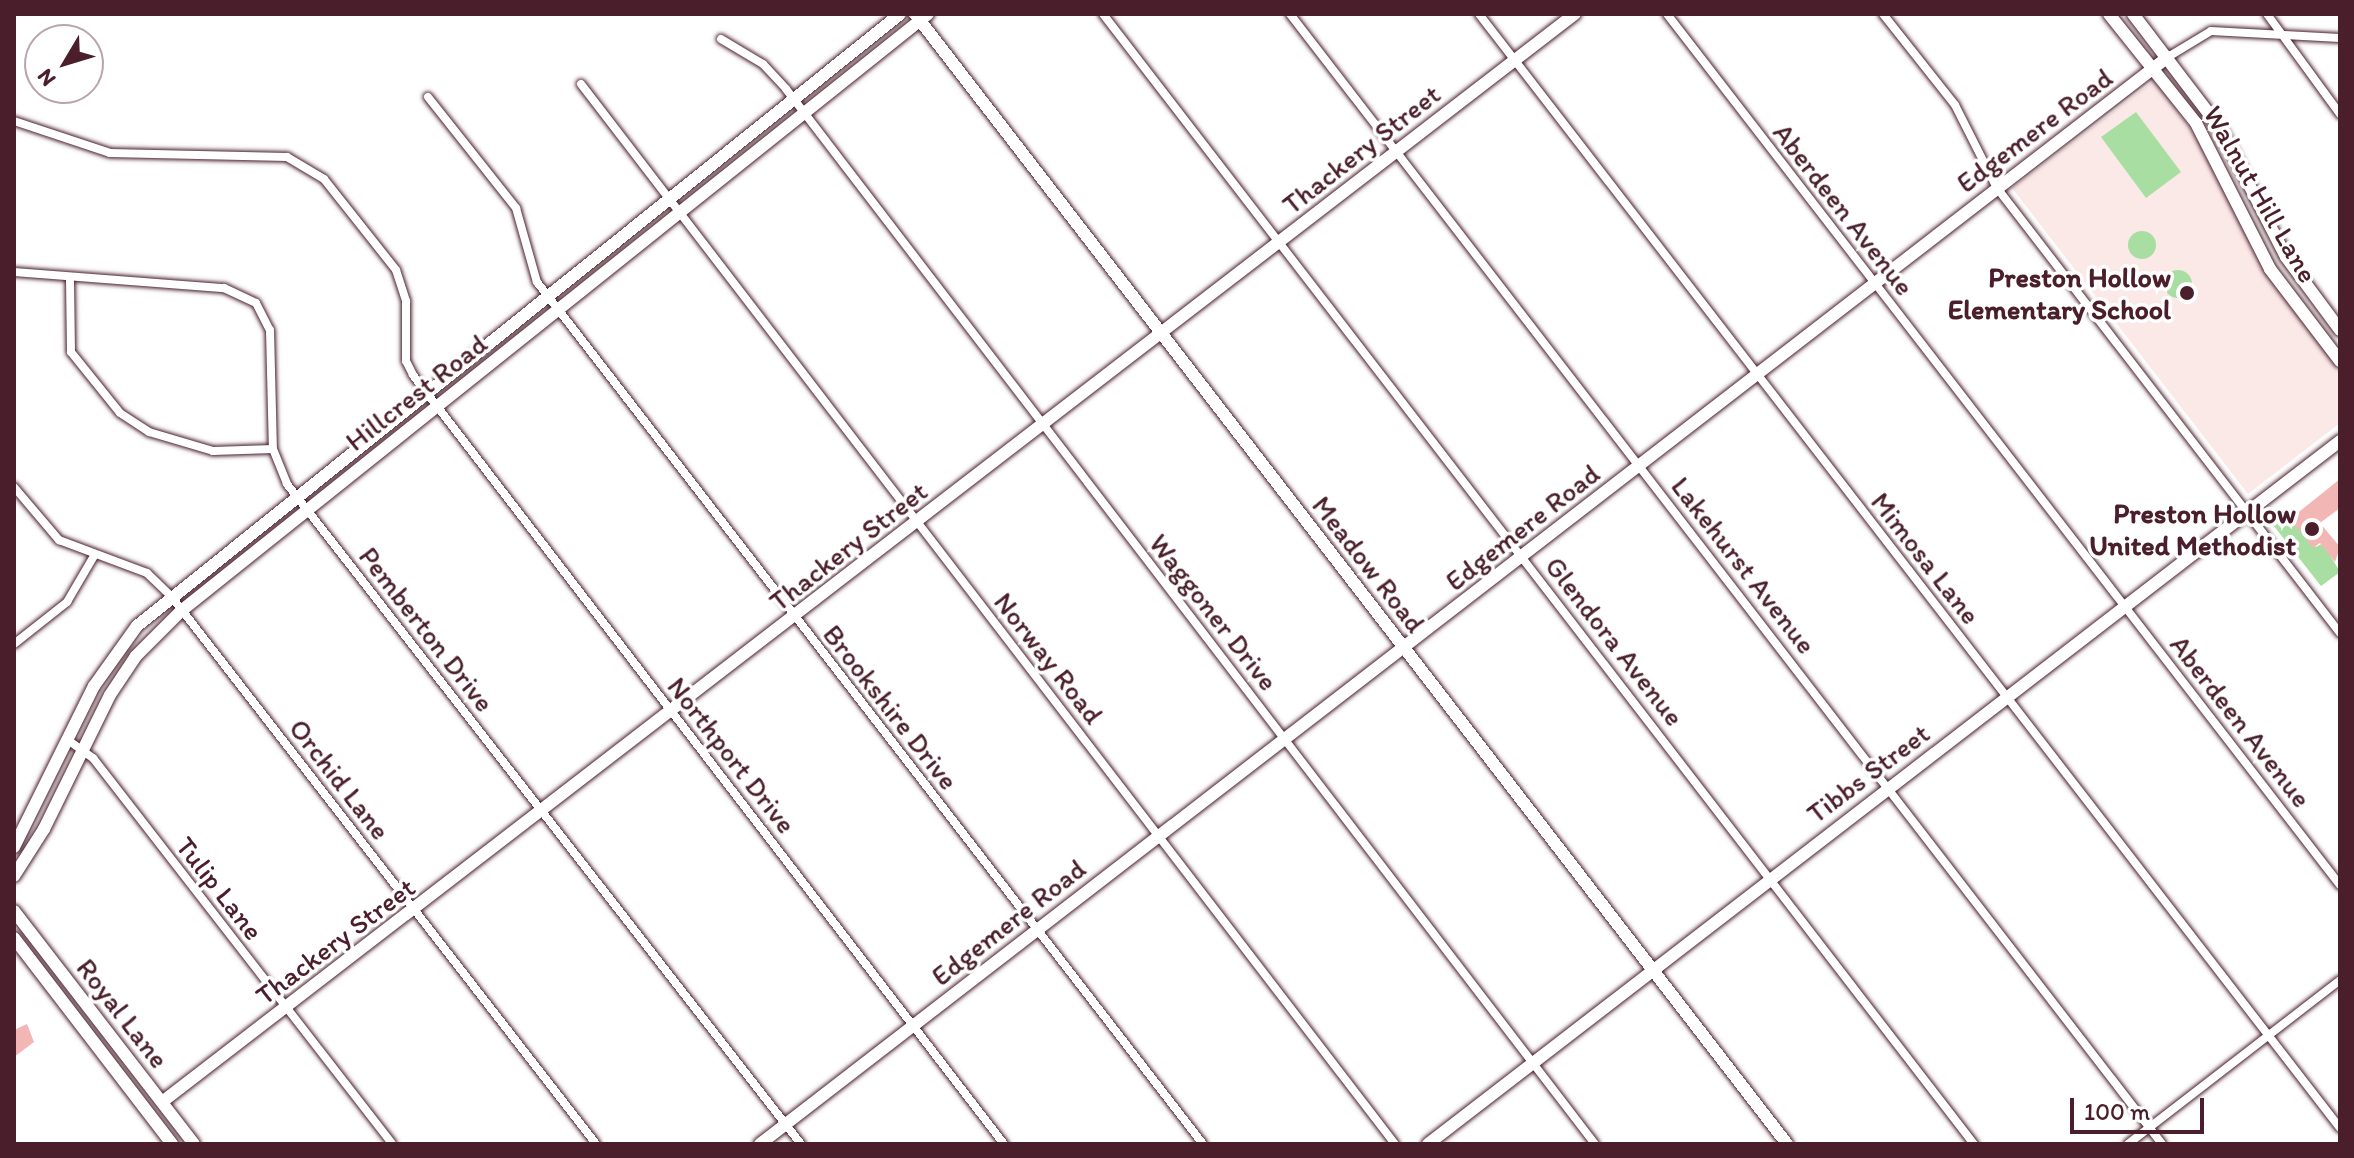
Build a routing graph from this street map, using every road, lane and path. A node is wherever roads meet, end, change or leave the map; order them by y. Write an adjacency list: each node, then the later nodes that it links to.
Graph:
1 (900, 14): 20 (street, Hillcrest Road)
2 (1103, 14): 27 (street, Glendora Avenue)
3 (1290, 14): 23 (street, Lakehurst Avenue)
4 (1479, 14): 16 (street, Mimosa Lane)
5 (1575, 14): 16 (street, Thackery Street)
6 (1667, 14): 30 (street, Aberdeen Avenue)
7 (1883, 14): 24 (street)
8 (2109, 14): 17 (street, Walnut Hill Lane)
9 (2133, 14): 15 (street, Walnut Hill Lane)
10 (2267, 14): 12 (street)
11 (921, 16): 20 (street, Hillcrest Road); 34 (street, Meadow Road)
12 (2281, 32): 13 (street, Edgemere Road); 15 (street, Edgemere Road); 21 (street)
13 (2340, 38)
14 (721, 39): 20 (street, Waggoner Drive)
15 (2168, 57): 17 (street, Edgemere Road); 33 (street, Walnut Hill Lane)
16 (1515, 61): 23 (street, Thackery Street); 36 (street, Mimosa Lane)
17 (2154, 69): 24 (street, Edgemere Road); 35 (street, Walnut Hill Lane)
18 (581, 84): 25 (street, Norway Road)
19 (428, 97): 31 (street, Brookshire Drive)
20 (799, 106): 25 (street, Hillcrest Road); 26 (street, Hillcrest Road); 39 (street, Waggoner Drive)
21 (2340, 114)
22 (14, 121): 37 (street)
23 (1397, 151): 27 (street, Thackery Street); 42 (street, Lakehurst Avenue)
24 (1997, 188): 30 (street, Edgemere Road); 46 (street)
25 (668, 198): 26 (street, Norway Road); 31 (street, Hillcrest Road)
26 (679, 212): 32 (street, Hillcrest Road); 47 (street, Norway Road)
27 (1279, 242): 34 (street, Thackery Street); 49 (street, Glendora Avenue)
28 (14, 272): 29 (street, Pemberton Drive)
29 (70, 280): 41 (street); 41 (street, Pemberton Drive)
30 (1874, 284): 36 (street, Edgemere Road); 51 (street, Aberdeen Avenue)
31 (547, 295): 32 (street, Brookshire Drive); 37 (street, Hillcrest Road)
32 (559, 310): 38 (street, Hillcrest Road); 53 (street, Brookshire Drive)
33 (2340, 330)
34 (1160, 334): 39 (street, Thackery Street); 56 (street, Meadow Road)
35 (2340, 361)
36 (1757, 375): 42 (street, Edgemere Road); 57 (street, Mimosa Lane)
37 (426, 392): 38 (street, Northport Drive); 44 (street, Hillcrest Road)
38 (437, 406): 45 (street, Hillcrest Road); 58 (street, Northport Drive)
39 (1042, 425): 47 (street, Thackery Street); 59 (street, Waggoner Drive)
40 (2340, 441): 46 (street, Tibbs Street)
41 (273, 449): 44 (street, Pemberton Drive)
42 (1639, 466): 49 (street, Edgemere Road); 62 (street, Lakehurst Avenue)
43 (14, 487): 48 (street, Orchid Lane)
44 (295, 496): 45 (street, Pemberton Drive); 50 (street, Hillcrest Road)
45 (306, 510): 52 (street, Hillcrest Road); 63 (street, Pemberton Drive)
46 (2247, 512): 51 (street, Tibbs Street); 54 (street)
47 (917, 522): 53 (street, Thackery Street); 64 (street, Norway Road)
48 (94, 556): 50 (street, Orchid Lane); 55 (street)
49 (1522, 558): 56 (street, Edgemere Road); 67 (street, Glendora Avenue)
50 (171, 596): 52 (street, Orchid Lane); 60 (street, Hillcrest Road)
51 (2124, 605): 57 (street, Tibbs Street); 68 (street, Aberdeen Avenue)
52 (181, 611): 61 (street, Hillcrest Road); 70 (street, Orchid Lane)
53 (795, 618): 58 (street, Thackery Street); 71 (street, Brookshire Drive)
54 (2340, 633)
55 (14, 644)
56 (1404, 648): 59 (street, Edgemere Road); 73 (street, Meadow Road)
57 (2007, 698): 62 (street, Tibbs Street); 77 (street, Mimosa Lane)
58 (671, 712): 63 (street, Thackery Street); 76 (street, Northport Drive)
59 (1284, 739): 64 (street, Edgemere Road); 78 (street, Waggoner Drive)
60 (68, 740): 61 (street, Tulip Lane); 65 (street, Hillcrest Road)
61 (83, 748): 66 (street, Hillcrest Road); 75 (street, Tulip Lane)
62 (1888, 788): 67 (street, Tibbs Street); 82 (street, Lakehurst Avenue)
63 (542, 813): 70 (street, Thackery Street); 81 (street, Pemberton Drive)
64 (1159, 836): 71 (street, Edgemere Road); 92 (street, Norway Road)
65 (14, 847)
66 (14, 876)
67 (1770, 878): 73 (street, Tibbs Street); 96 (street, Glendora Avenue)
68 (2340, 885)
69 (14, 911): 79 (street, Royal Lane)
70 (415, 911): 75 (street, Thackery Street); 87 (street, Orchid Lane)
71 (1036, 931): 76 (street, Edgemere Road); 91 (street, Brookshire Drive)
72 (14, 938): 80 (street, Royal Lane)
73 (1651, 970): 78 (street, Tibbs Street); 95 (street, Meadow Road)
74 (2340, 980): 77 (street)
75 (286, 1008): 79 (street, Thackery Street); 86 (street, Tulip Lane)
76 (913, 1026): 81 (street, Edgemere Road); 90 (street, Northport Drive)
77 (2268, 1037): 82 (street); 83 (street, Mimosa Lane)
78 (1533, 1064): 93 (street, Tibbs Street); 94 (street, Waggoner Drive)
79 (162, 1102): 80 (street, Thackery Street); 85 (street, Royal Lane)
80 (148, 1112): 84 (street, Royal Lane)
81 (785, 1124): 88 (street, Edgemere Road); 89 (street, Pemberton Drive)
82 (2149, 1127): 97 (street); 98 (street, Lakehurst Avenue)
83 (2340, 1128)
84 (172, 1144)
85 (194, 1144)
86 (392, 1144)
87 (596, 1144)
88 (760, 1144)
89 (801, 1144)
90 (1004, 1144)
91 (1203, 1144)
92 (1395, 1144)
93 (1428, 1144)
94 (1595, 1144)
95 (1787, 1144)
96 (1974, 1144)
97 (2128, 1144)
98 (2162, 1144)

